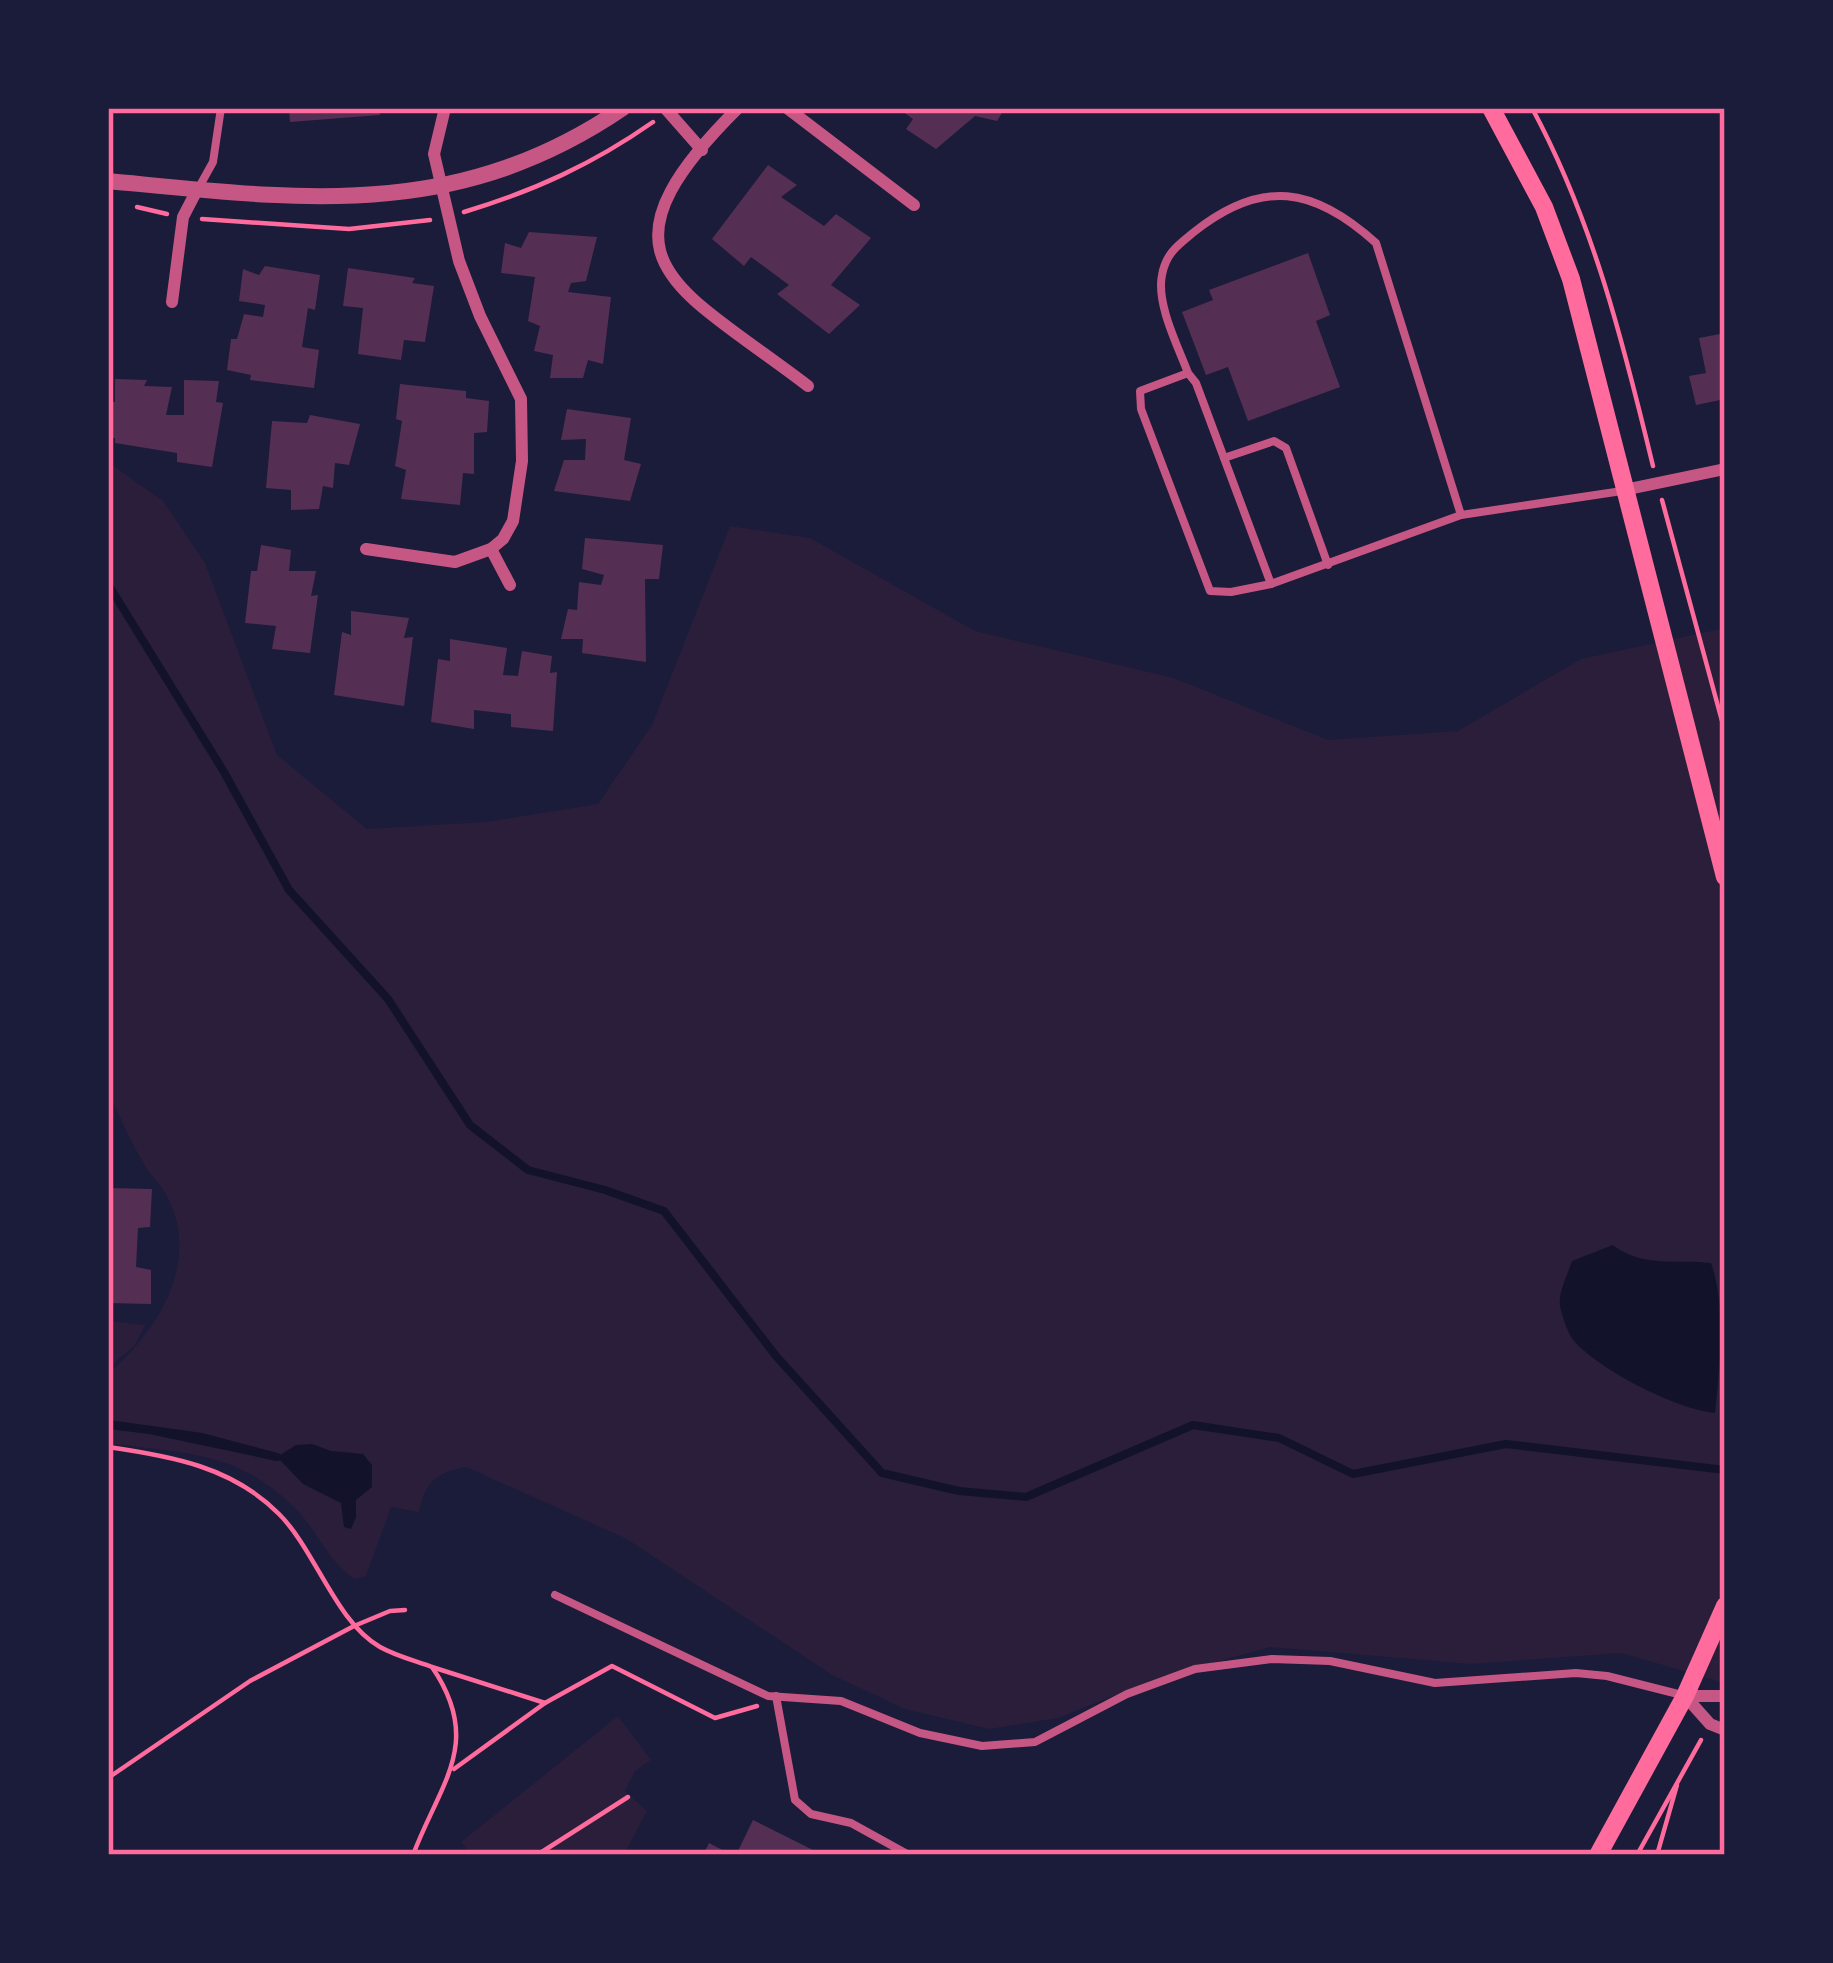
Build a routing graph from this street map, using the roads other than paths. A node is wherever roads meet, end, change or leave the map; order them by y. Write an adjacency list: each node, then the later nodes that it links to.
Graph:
1 (221, 108): 11 (lane)
2 (445, 108): 10 (street)
3 (623, 108): 10 (street)
4 (665, 108): 8 (street)
5 (738, 108): 8 (street)
6 (787, 108): 12 (street)
7 (1491, 108): 18 (main road)
8 (701, 150): 15 (street)
9 (108, 182): 11 (street)
10 (442, 187): 11 (street); 21 (street)
11 (197, 190): 13 (street)
12 (914, 205)
13 (172, 302)
14 (1188, 374): 16 (lane); 19 (lane); 23 (lane)
15 (808, 386)
16 (1224, 458): 22 (lane); 23 (lane)
17 (1725, 469): 18 (street)
18 (1624, 490): 19 (lane); 25 (main road)
19 (1461, 515): 22 (lane)
20 (366, 549): 21 (street)
21 (491, 549): 24 (street)
22 (1328, 565): 23 (lane)
23 (1271, 584)
24 (510, 585)
25 (1725, 878)
26 (555, 1595): 28 (lane)
27 (1725, 1606): 29 (main road)
28 (772, 1696): 29 (lane); 32 (lane)
29 (1685, 1696): 30 (street); 31 (street); 33 (main road)
30 (1725, 1696)
31 (1725, 1730)
32 (909, 1855)
33 (1598, 1855)

